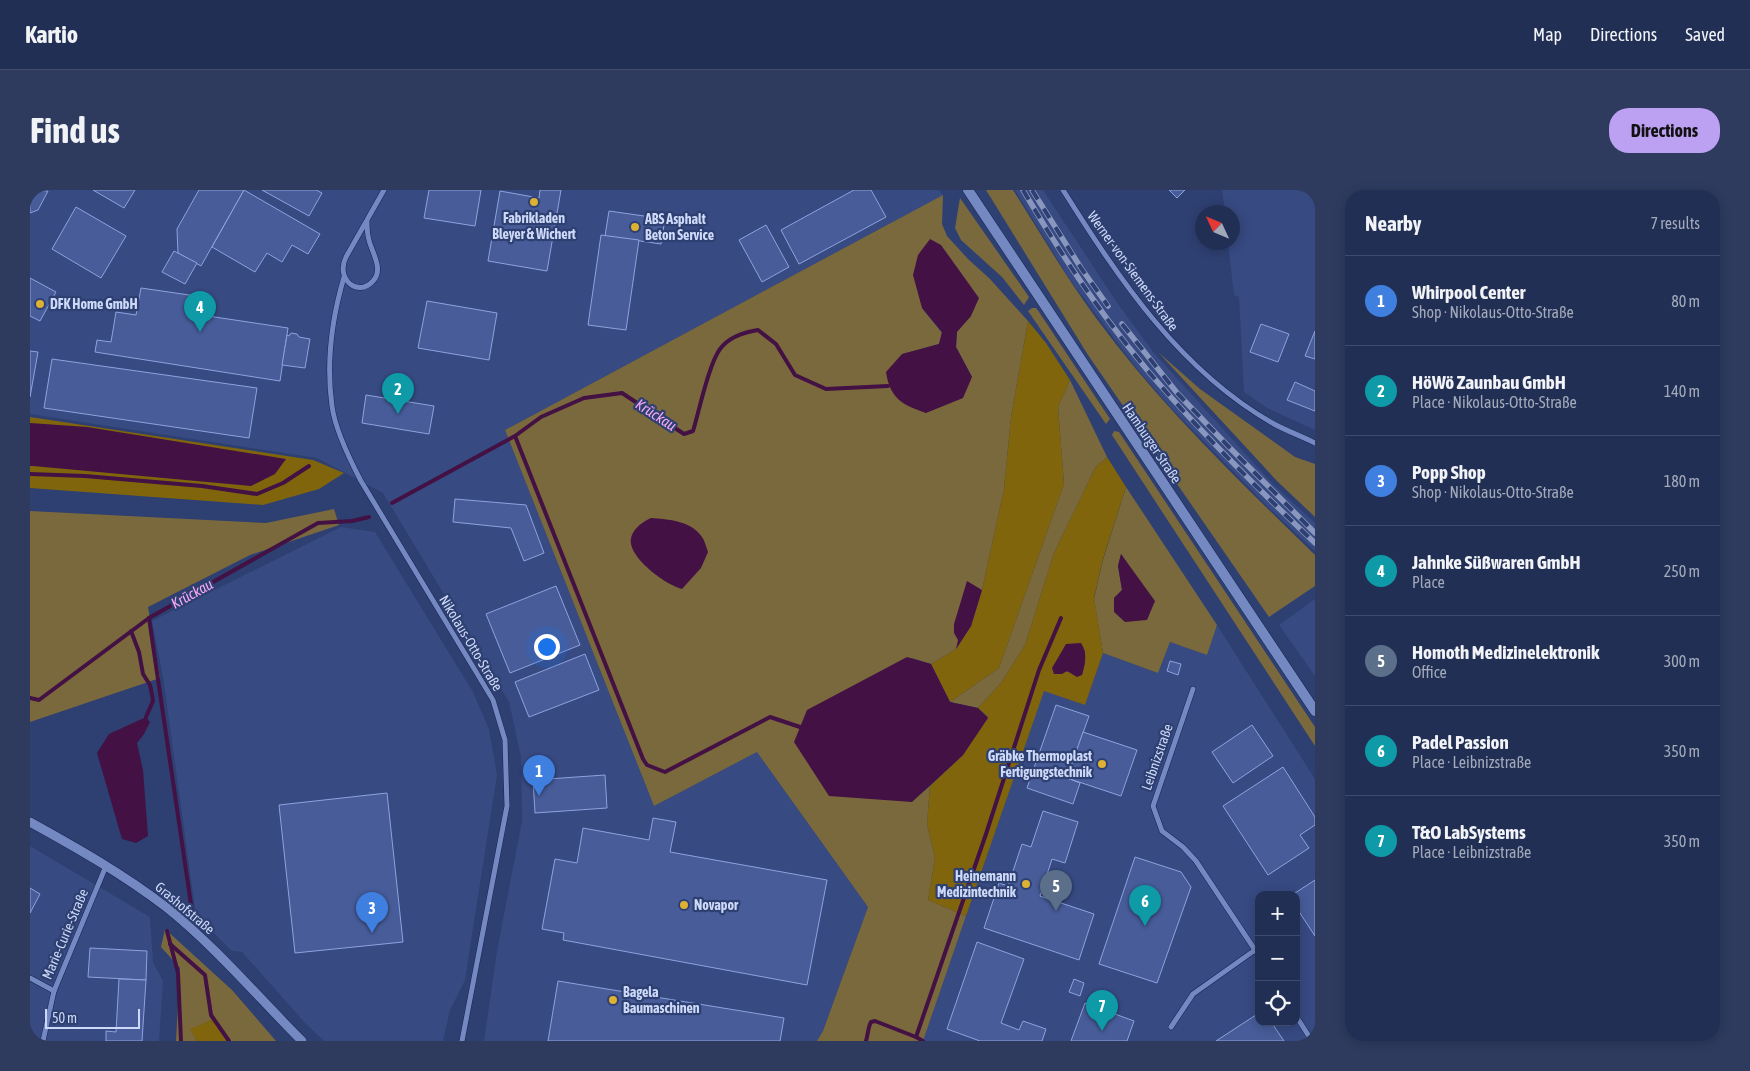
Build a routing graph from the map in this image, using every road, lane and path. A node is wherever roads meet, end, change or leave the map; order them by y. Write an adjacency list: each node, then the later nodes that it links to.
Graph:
1 (384, 190): 4 (street, Nikolaus-Otto-Straße)
2 (968, 190): 8 (main road, Hamburger Straße)
3 (1063, 190): 6 (street, Werner-von-Siemens-Straße)
4 (366, 220): 5 (street, Nikolaus-Otto-Straße); 5 (street)
5 (344, 277): 18 (street, Nikolaus-Otto-Straße)
6 (1315, 443)
7 (1192, 689): 11 (street, Leibnizstraße)
8 (1315, 712)
9 (30, 822): 10 (street, Grashofstraße)
10 (106, 866): 13 (street, Marie-Curie-Straße); 17 (street, Grashofstraße)
11 (1255, 950): 15 (street)
12 (30, 978): 13 (street)
13 (54, 991): 16 (street, Marie-Curie-Straße)
14 (1300, 1022): 19 (street)
15 (1171, 1026)
16 (42, 1041)
17 (302, 1041)
18 (462, 1041)
19 (1312, 1041)

